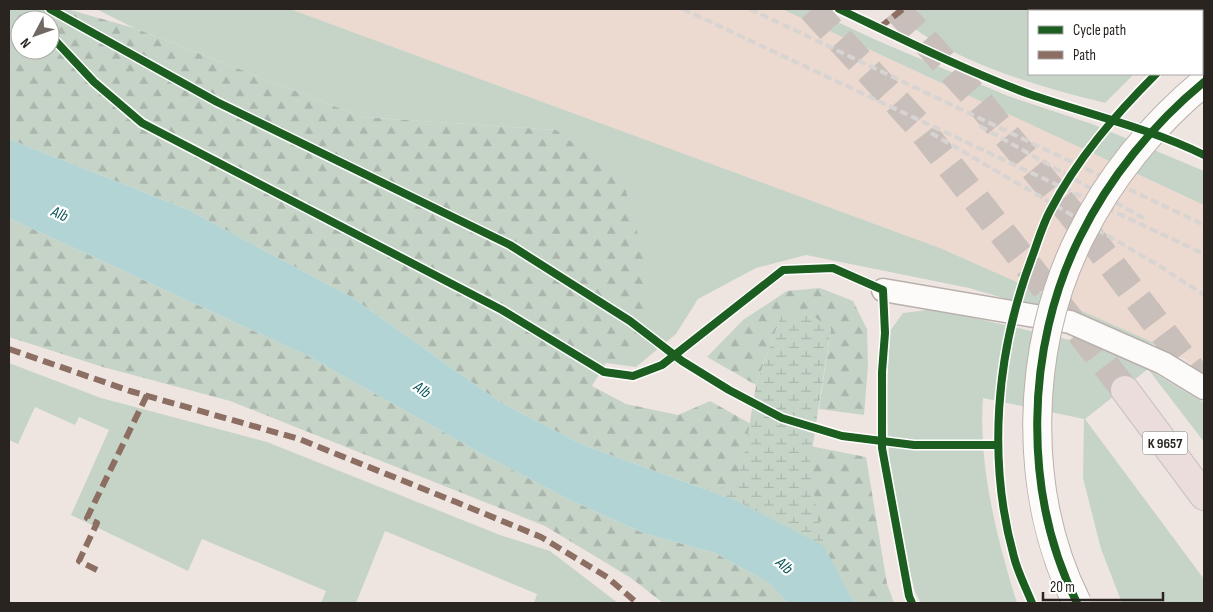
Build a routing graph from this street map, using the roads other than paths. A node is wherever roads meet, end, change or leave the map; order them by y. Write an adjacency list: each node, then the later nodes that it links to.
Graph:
1 (1204, 82): 6 (street, bridge)
2 (883, 290): 3 (lane)
3 (1204, 388)
4 (1125, 390): 5 (highway, K 9657)
5 (1204, 496)
6 (1076, 603)

